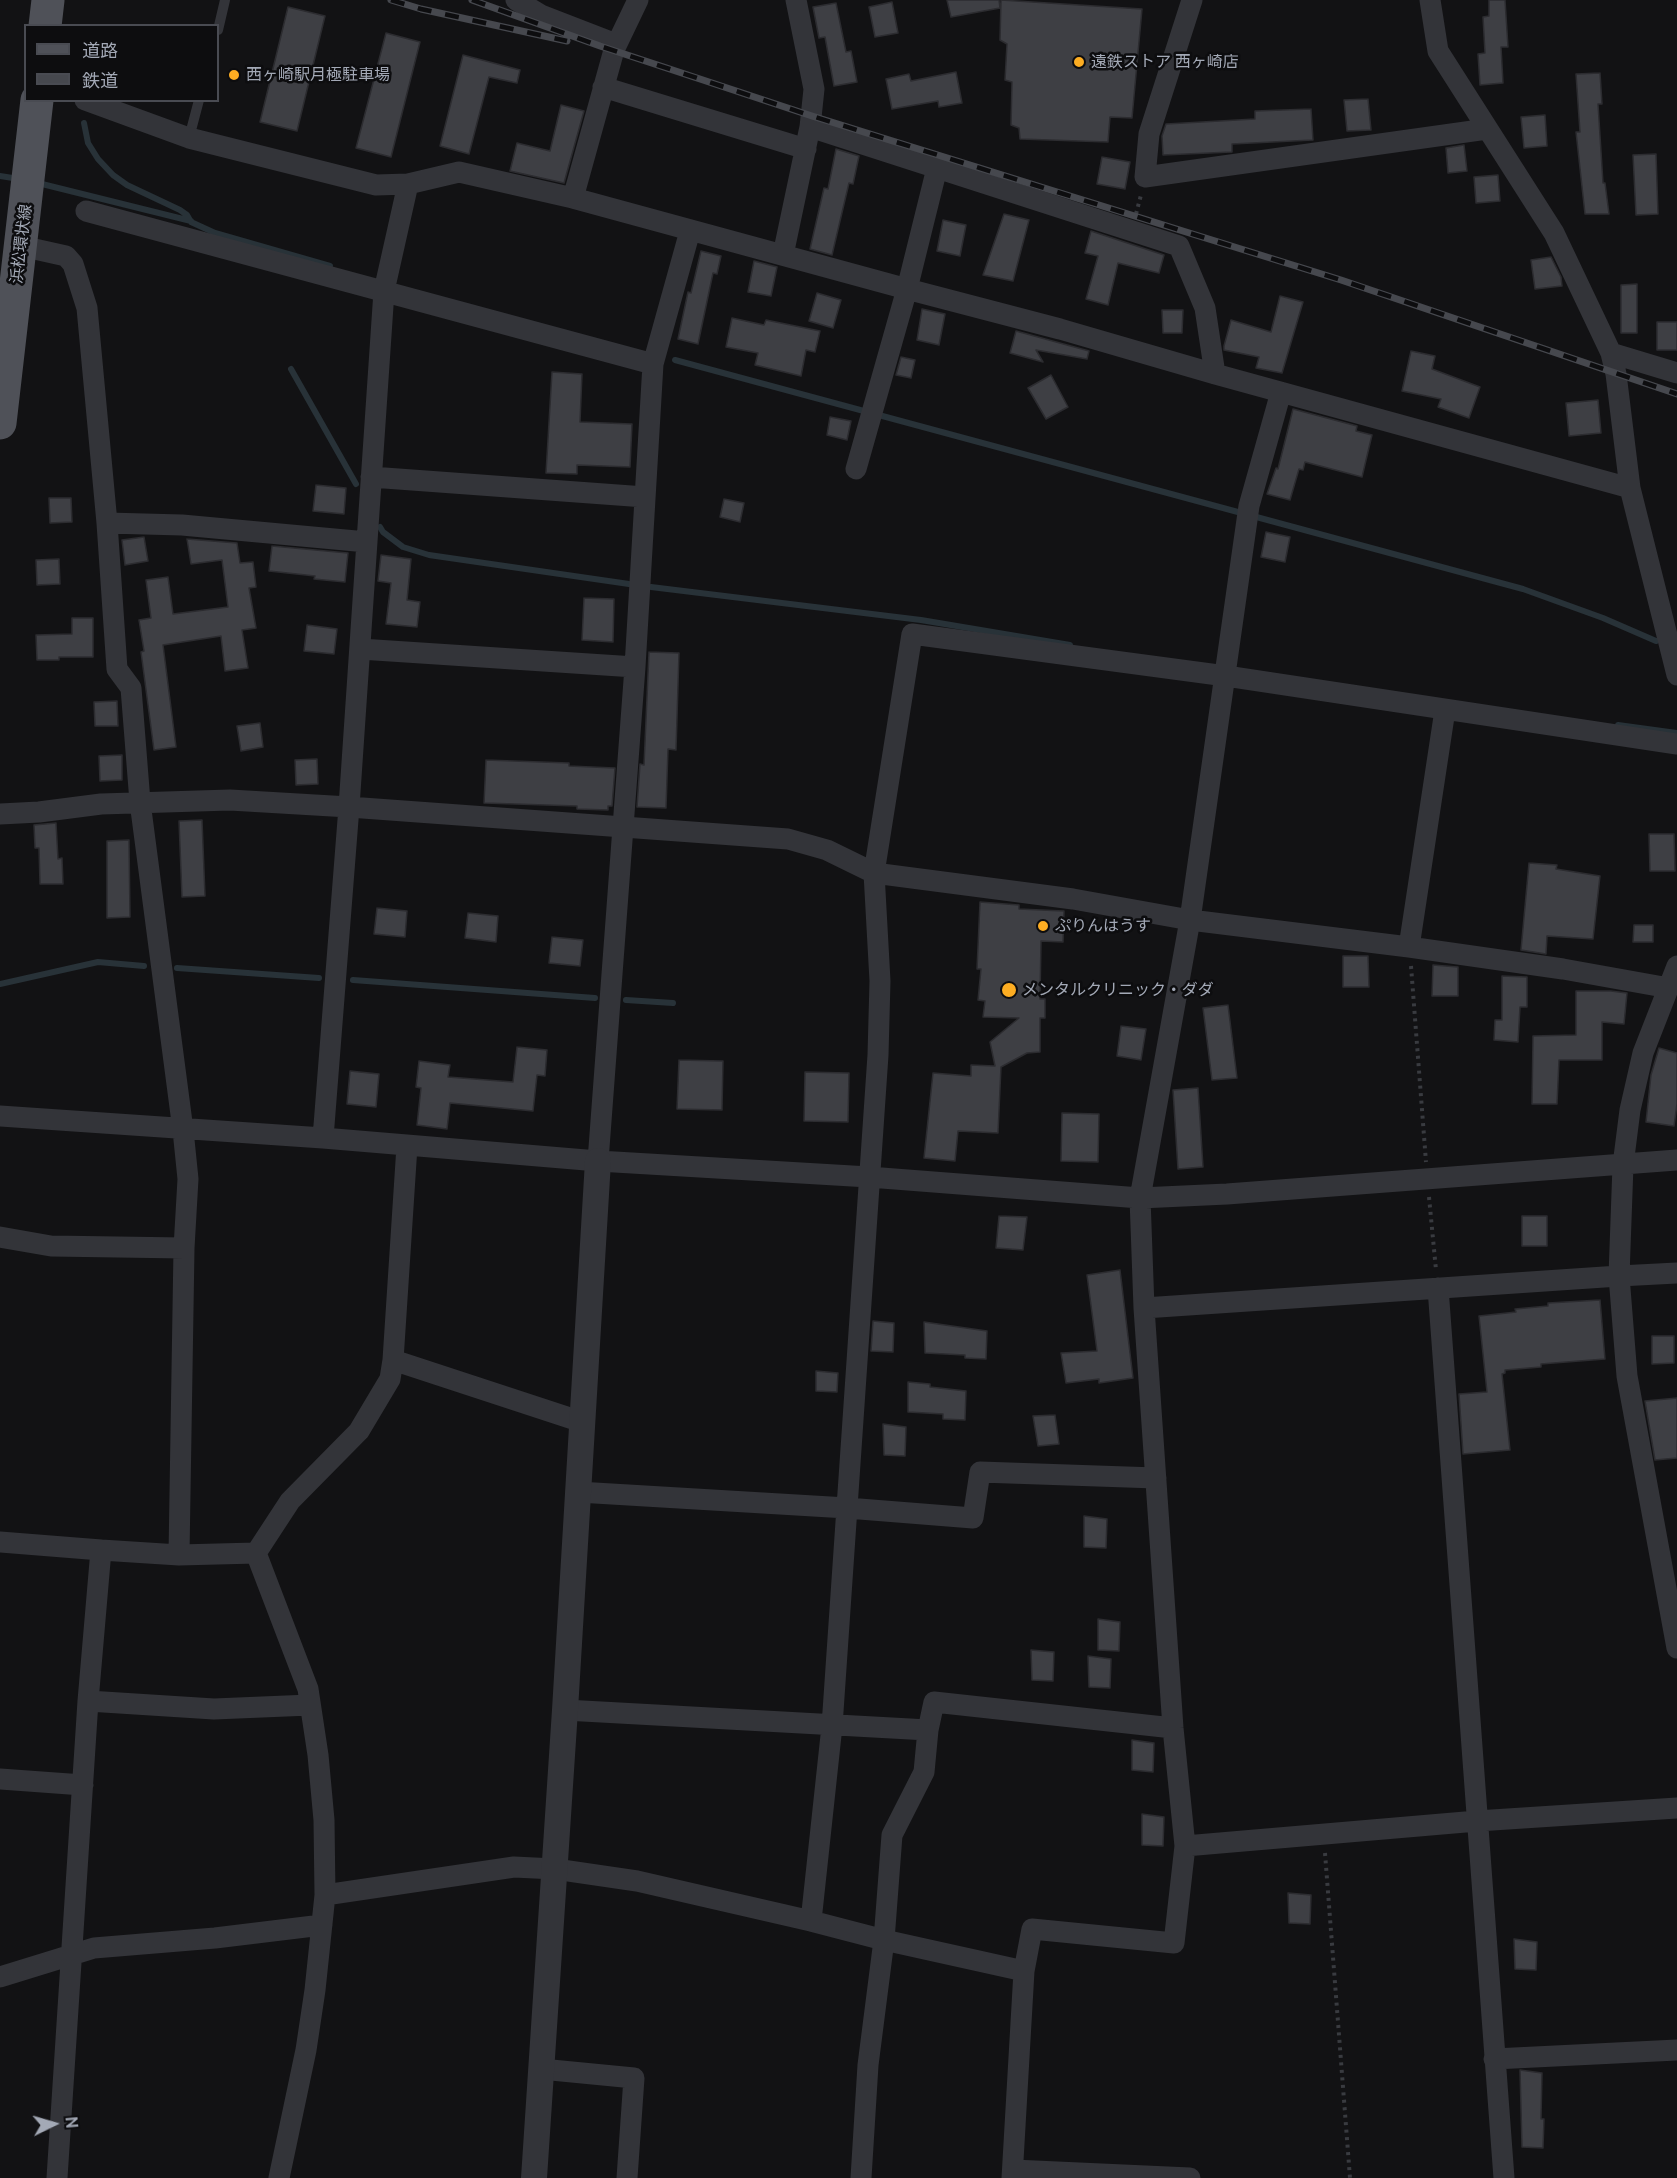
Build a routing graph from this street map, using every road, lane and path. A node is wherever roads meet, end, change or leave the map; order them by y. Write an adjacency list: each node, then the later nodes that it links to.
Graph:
1 (48, 0): 8 (main road)
2 (225, 0): 9 (lane)
3 (516, 0): 10 (street)
4 (638, 0): 10 (street)
5 (796, 0): 15 (street)
6 (1192, 0): 20 (street)
7 (1430, 0): 16 (street)
8 (45, 24)
9 (219, 26)
10 (616, 44): 11 (street)
11 (603, 87): 18 (street); 22 (street)
12 (37, 102): 26 (main road, 浜松環状線)
13 (90, 102): 17 (street)
14 (198, 102): 17 (lane)
15 (810, 127): 18 (street); 19 (street)
16 (1487, 129): 20 (street); 30 (street)
17 (189, 138): 21 (street)
18 (806, 149): 27 (street)
19 (937, 168): 25 (street); 28 (street)
20 (1145, 177): 25 (path)
21 (408, 184): 22 (street); 29 (street)
22 (573, 198): 24 (street)
23 (86, 211): 29 (street)
24 (690, 231): 27 (street); 31 (street)
25 (1132, 231): 33 (street)
26 (21, 246): 35 (main road, 浜松環状線); 40 (street)
27 (783, 255): 28 (street)
28 (907, 290): 33 (street); 36 (street)
29 (384, 291): 31 (street); 37 (street)
30 (1611, 353): 32 (street); 38 (street)
31 (653, 364): 39 (street)
32 (1677, 373)
33 (1215, 374): 34 (street)
34 (1281, 392): 38 (street); 46 (street)
35 (0, 423)
36 (856, 469)
37 (371, 477): 39 (street); 41 (street)
38 (1630, 488): 42 (street)
39 (645, 497): 44 (street)
40 (107, 523): 41 (street); 49 (street)
41 (367, 542): 43 (street)
42 (1671, 628): 45 (street)
43 (360, 649): 44 (street); 50 (street)
44 (635, 667): 52 (street)
45 (1676, 668)
46 (1226, 676): 47 (street); 53 (street); 54 (street)
47 (1445, 710): 48 (street); 55 (street)
48 (1677, 744)
49 (140, 802): 50 (street); 51 (street); 59 (street)
50 (349, 807): 52 (street); 60 (street)
51 (0, 814)
52 (622, 827): 53 (street); 63 (street)
53 (874, 873): 54 (street); 65 (street)
54 (1190, 920): 55 (street); 67 (street)
55 (1409, 947): 57 (street); 66 (path)
56 (1677, 966): 57 (street)
57 (1669, 988): 64 (street)
58 (0, 1116): 59 (street)
59 (183, 1130): 60 (street); 69 (street)
60 (323, 1138): 61 (street)
61 (407, 1146): 63 (street); 74 (street)
62 (1677, 1160): 64 (street)
63 (598, 1161): 65 (street); 75 (street)
64 (1623, 1164): 66 (street); 71 (street)
65 (869, 1177): 67 (street); 78 (street)
66 (1428, 1179): 67 (street); 72 (path)
67 (1140, 1198): 73 (street)
68 (0, 1237): 69 (street)
69 (184, 1248): 82 (street)
70 (1677, 1273): 71 (street)
71 (1619, 1276): 72 (street); 83 (street)
72 (1438, 1288): 73 (street); 94 (street)
73 (1144, 1308): 76 (street)
74 (393, 1360): 75 (street); 81 (street)
75 (582, 1422): 77 (street)
76 (1156, 1478): 78 (street); 89 (street)
77 (578, 1492): 78 (street); 87 (street)
78 (847, 1508): 88 (street)
79 (0, 1542): 80 (street)
80 (100, 1550): 82 (street); 85 (street)
81 (256, 1552): 82 (street); 86 (street)
82 (179, 1555)
83 (1671, 1582): 84 (street)
84 (1677, 1648)
85 (88, 1701): 86 (street); 92 (street)
86 (310, 1705): 98 (street)
87 (565, 1710): 88 (street); 97 (street)
88 (832, 1726): 90 (street); 99 (street)
89 (1173, 1728): 90 (street); 96 (street)
90 (928, 1730): 101 (street)
91 (0, 1779): 92 (street)
92 (83, 1785): 102 (street)
93 (1677, 1808): 94 (street)
94 (1477, 1821): 95 (street); 106 (street)
95 (1324, 1834): 96 (street); 115 (path)
96 (1185, 1846): 103 (street)
97 (555, 1869): 98 (street); 99 (street); 107 (street)
98 (325, 1896): 100 (street)
99 (811, 1921): 101 (street)
100 (322, 1925): 102 (street); 110 (street)
101 (884, 1940): 103 (street); 113 (street)
102 (72, 1955): 104 (street); 109 (street)
103 (1024, 1971): 108 (street)
104 (0, 1977)
105 (1677, 2050): 106 (street)
106 (1494, 2059): 116 (street)
107 (541, 2069): 111 (street); 112 (street)
108 (1012, 2174): 114 (street)
109 (57, 2178)
110 (279, 2178)
111 (534, 2178)
112 (627, 2178)
113 (861, 2178)
114 (1190, 2178)
115 (1350, 2178)
116 (1504, 2178)

